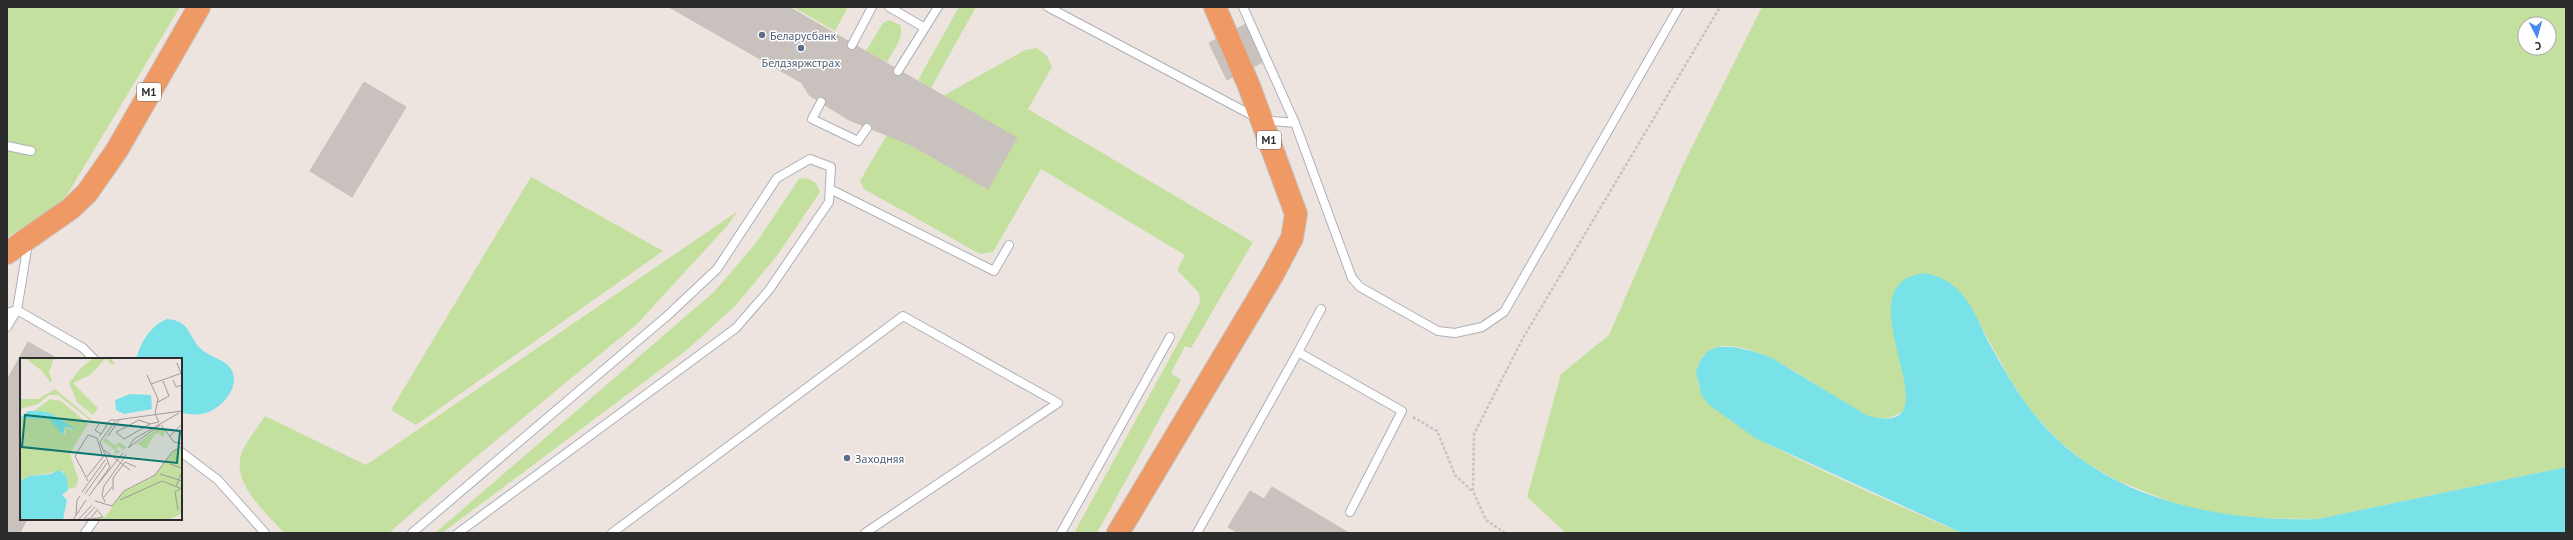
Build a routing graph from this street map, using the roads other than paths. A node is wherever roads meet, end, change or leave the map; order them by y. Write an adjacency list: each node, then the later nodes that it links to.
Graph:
1 (199, 7): 19 (highway, М1)
2 (872, 7): 10 (lane)
3 (889, 7): 9 (lane)
4 (938, 7): 9 (lane)
5 (1048, 7): 13 (lane)
6 (1215, 7): 13 (highway, М1)
7 (1243, 7): 14 (lane)
8 (1679, 7): 14 (lane)
9 (925, 28): 11 (lane)
10 (852, 45)
11 (898, 71)
12 (821, 102): 15 (lane)
13 (1261, 120): 14 (lane); 39 (highway, М1)
14 (1295, 123)
15 (867, 128)
16 (7, 146): 17 (lane)
17 (30, 150)
18 (830, 189): 20 (lane); 34 (lane); 35 (lane)
19 (29, 240): 21 (highway, М1); 23 (lane)
20 (1009, 245)
21 (7, 253)
22 (1321, 309): 27 (lane)
23 (17, 310): 24 (lane); 25 (lane); 28 (lane)
24 (7, 313)
25 (7, 327)
26 (1170, 337): 38 (lane)
27 (1298, 352): 30 (lane); 40 (lane)
28 (93, 358)
29 (182, 453): 33 (lane)
30 (1350, 512)
31 (94, 520): 32 (lane)
32 (85, 533)
33 (265, 533)
34 (412, 533)
35 (458, 533)
36 (612, 533): 37 (lane)
37 (865, 533)
38 (1061, 533)
39 (1118, 533)
40 (1197, 533)

